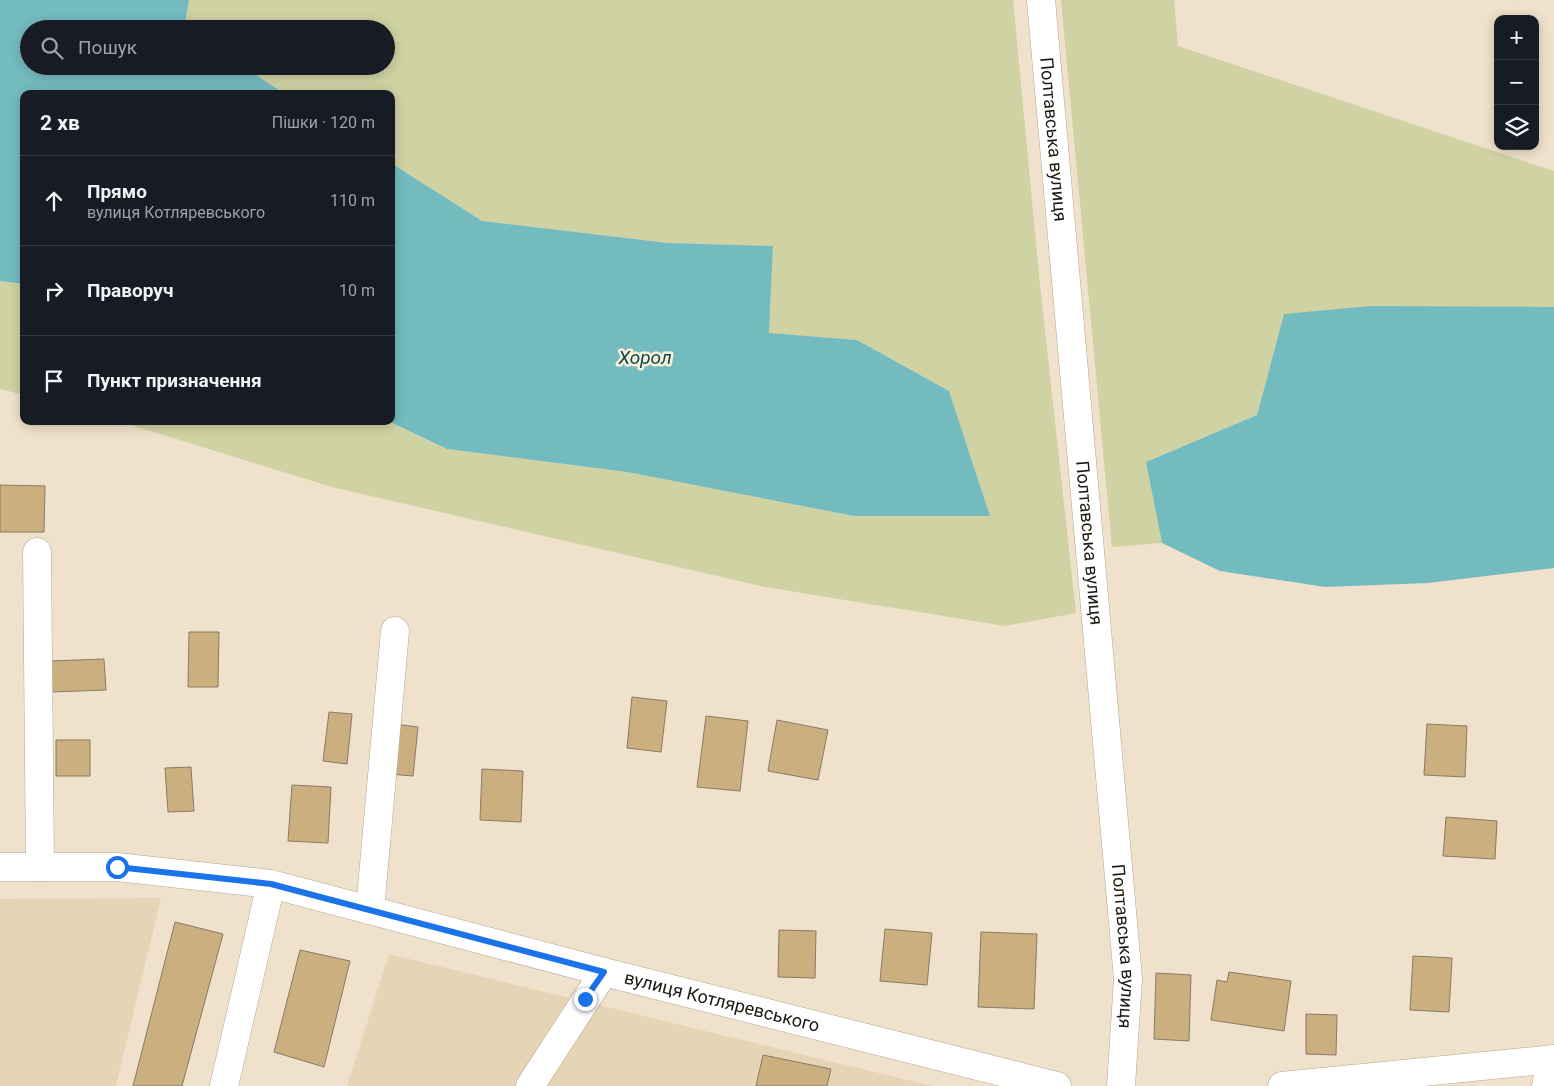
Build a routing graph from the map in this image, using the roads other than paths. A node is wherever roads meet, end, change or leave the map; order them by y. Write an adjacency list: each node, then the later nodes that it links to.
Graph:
1 (1041, 0): 13 (street, Полтавська вулиця)
2 (37, 552): 5 (street)
3 (395, 631): 7 (street)
4 (0, 867): 5 (street, вулиця Котляревського)
5 (40, 867): 6 (street, вулиця Котляревського)
6 (271, 884): 7 (street, вулиця Котляревського); 10 (street)
7 (370, 910): 8 (street, вулиця Котляревського)
8 (604, 972): 11 (street); 12 (street, вулиця Котляревського)
9 (1552, 1060): 14 (street); 15 (street)
10 (224, 1086)
11 (530, 1086)
12 (1058, 1086)
13 (1121, 1086)
14 (1282, 1086)
15 (1546, 1086)

